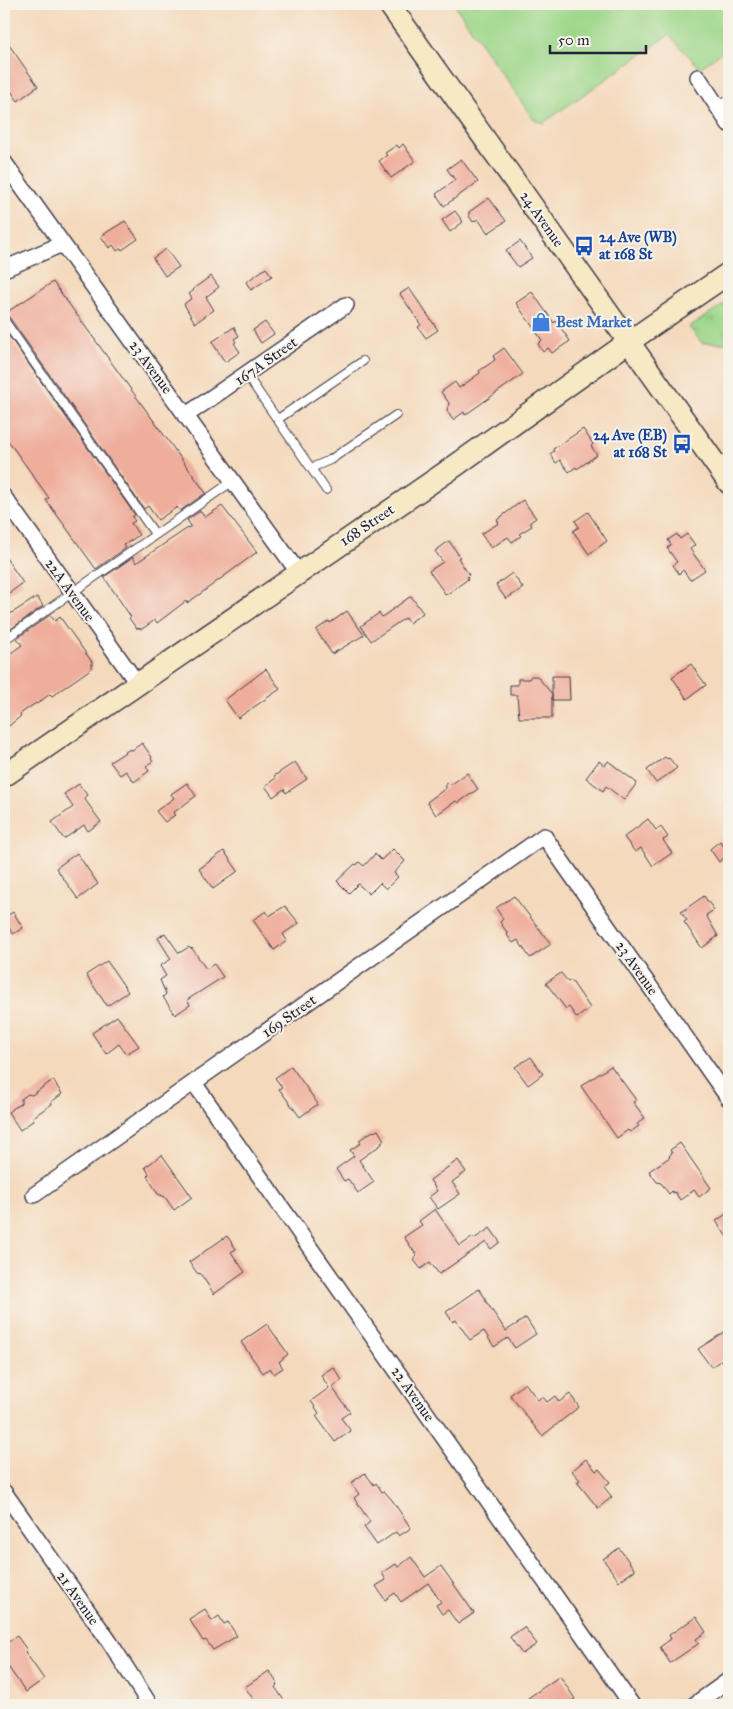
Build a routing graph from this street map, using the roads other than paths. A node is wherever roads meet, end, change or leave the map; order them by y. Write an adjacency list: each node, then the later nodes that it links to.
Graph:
1 (389, 4): 11 (main road, 24 Avenue)
2 (698, 77): 3 (street)
3 (723, 103): 4 (street)
4 (729, 124)
5 (4, 162): 6 (street, 23 Avenue)
6 (62, 244): 7 (street); 15 (street, 23 Avenue)
7 (4, 269)
8 (729, 273): 11 (main road, 168 Street)
9 (346, 305): 13 (street, 167A Street)
10 (4, 320): 22 (lane)
11 (630, 341): 19 (main road, 24 Avenue); 23 (main road, 168 Street)
12 (363, 361): 16 (lane)
13 (246, 374): 15 (street, 167A Street); 16 (lane)
14 (396, 415): 17 (lane)
15 (185, 416): 18 (street, 23 Avenue)
16 (278, 420): 17 (lane)
17 (311, 468): 20 (lane)
18 (233, 481): 22 (lane); 23 (street, 23 Avenue)
19 (729, 483)
20 (326, 490)
21 (4, 497): 24 (street, 22A Avenue)
22 (155, 534): 24 (lane)
23 (298, 572): 26 (main road, 168 Street)
24 (72, 593): 25 (lane); 26 (street, 22A Avenue)
25 (4, 640)
26 (137, 683): 27 (main road, 168 Street)
27 (6, 770)
28 (544, 836): 29 (street, 169 Street); 30 (street, 23 Avenue)
29 (194, 1083): 31 (street, 169 Street); 35 (street, 22 Avenue)
30 (729, 1100)
31 (34, 1195)
32 (4, 1492): 34 (street, 21 Avenue)
33 (729, 1680): 36 (street)
34 (150, 1705)
35 (632, 1705)
36 (694, 1705)

